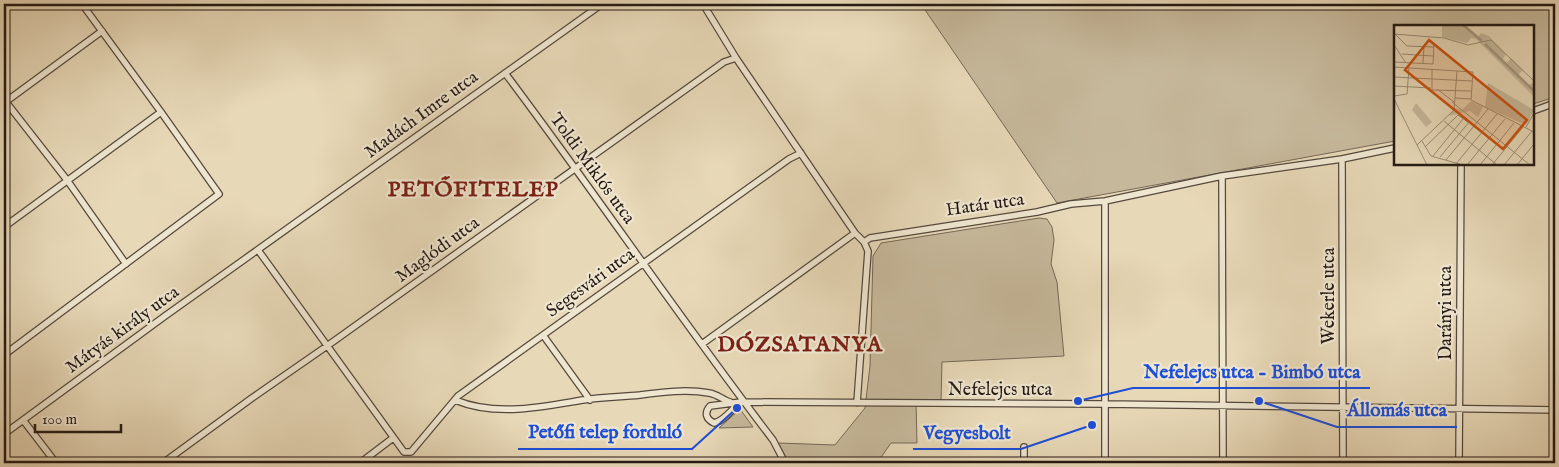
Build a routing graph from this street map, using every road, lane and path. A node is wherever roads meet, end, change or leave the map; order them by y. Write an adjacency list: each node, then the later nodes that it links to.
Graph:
1 (82, 4): 4 (street)
2 (602, 4): 6 (street, Madách Imre utca)
3 (703, 4): 5 (street)
4 (102, 31): 7 (street); 10 (street)
5 (736, 58): 12 (street); 15 (street, Maglódi utca)
6 (505, 73): 15 (street, Toldi Miklós utca); 22 (street, Madách Imre utca)
7 (5, 103): 17 (street)
8 (1555, 103): 9 (street)
9 (1534, 111)
10 (162, 112): 17 (street); 24 (street)
11 (1394, 148): 13 (street, Határ utca)
12 (801, 153): 20 (street); 23 (street, Segesvári utca)
13 (1342, 160): 16 (street, Határ utca); 36 (street, Wekerle utca)
14 (1461, 165): 37 (street, Darányi utca)
15 (576, 168): 23 (street, Toldi Miklós utca); 27 (street, Maglódi utca)
16 (1222, 176): 18 (street, Határ utca); 35 (street)
17 (67, 180): 19 (street); 24 (street)
18 (1105, 201): 21 (street, Határ utca); 34 (street)
19 (4, 227)
20 (855, 233): 21 (street); 26 (street)
21 (864, 242): 33 (street)
22 (258, 250): 27 (street); 39 (street, Mátyás király utca)
23 (643, 263): 25 (street, Segesvári utca); 26 (street, Toldi Miklós utca)
24 (126, 264): 28 (street)
25 (543, 335): 29 (street, Segesvári utca); 30 (street)
26 (702, 344): 31 (street, Toldi Miklós utca)
27 (327, 346): 41 (street); 44 (street, Maglódi utca)
28 (4, 355)
29 (455, 400): 30 (street); 41 (street, Segesvári utca)
30 (590, 400): 32 (street)
31 (743, 402): 32 (street, Nefelejcs utca); 32 (street, Nefelejcs utca); 33 (street, Nefelejcs utca); 46 (street, Toldi Miklós utca)
32 (733, 403)
33 (857, 403): 34 (street, Nefelejcs utca)
34 (1105, 404): 35 (street, Nefelejcs utca); 48 (street)
35 (1223, 406): 36 (street, Nefelejcs utca); 49 (street)
36 (1344, 407): 37 (street, Nefelejcs utca); 50 (street, Wekerle utca)
37 (1459, 408): 38 (street, Nefelejcs utca); 51 (street, Darányi utca)
38 (1555, 410)
39 (23, 420): 40 (street, Mátyás király utca); 43 (street)
40 (4, 434)
41 (393, 438): 45 (street)
42 (1024, 447): 47 (street)
43 (56, 463)
44 (163, 463)
45 (360, 463)
46 (785, 463)
47 (1024, 463)
48 (1105, 463)
49 (1223, 463)
50 (1343, 463)
51 (1459, 463)

